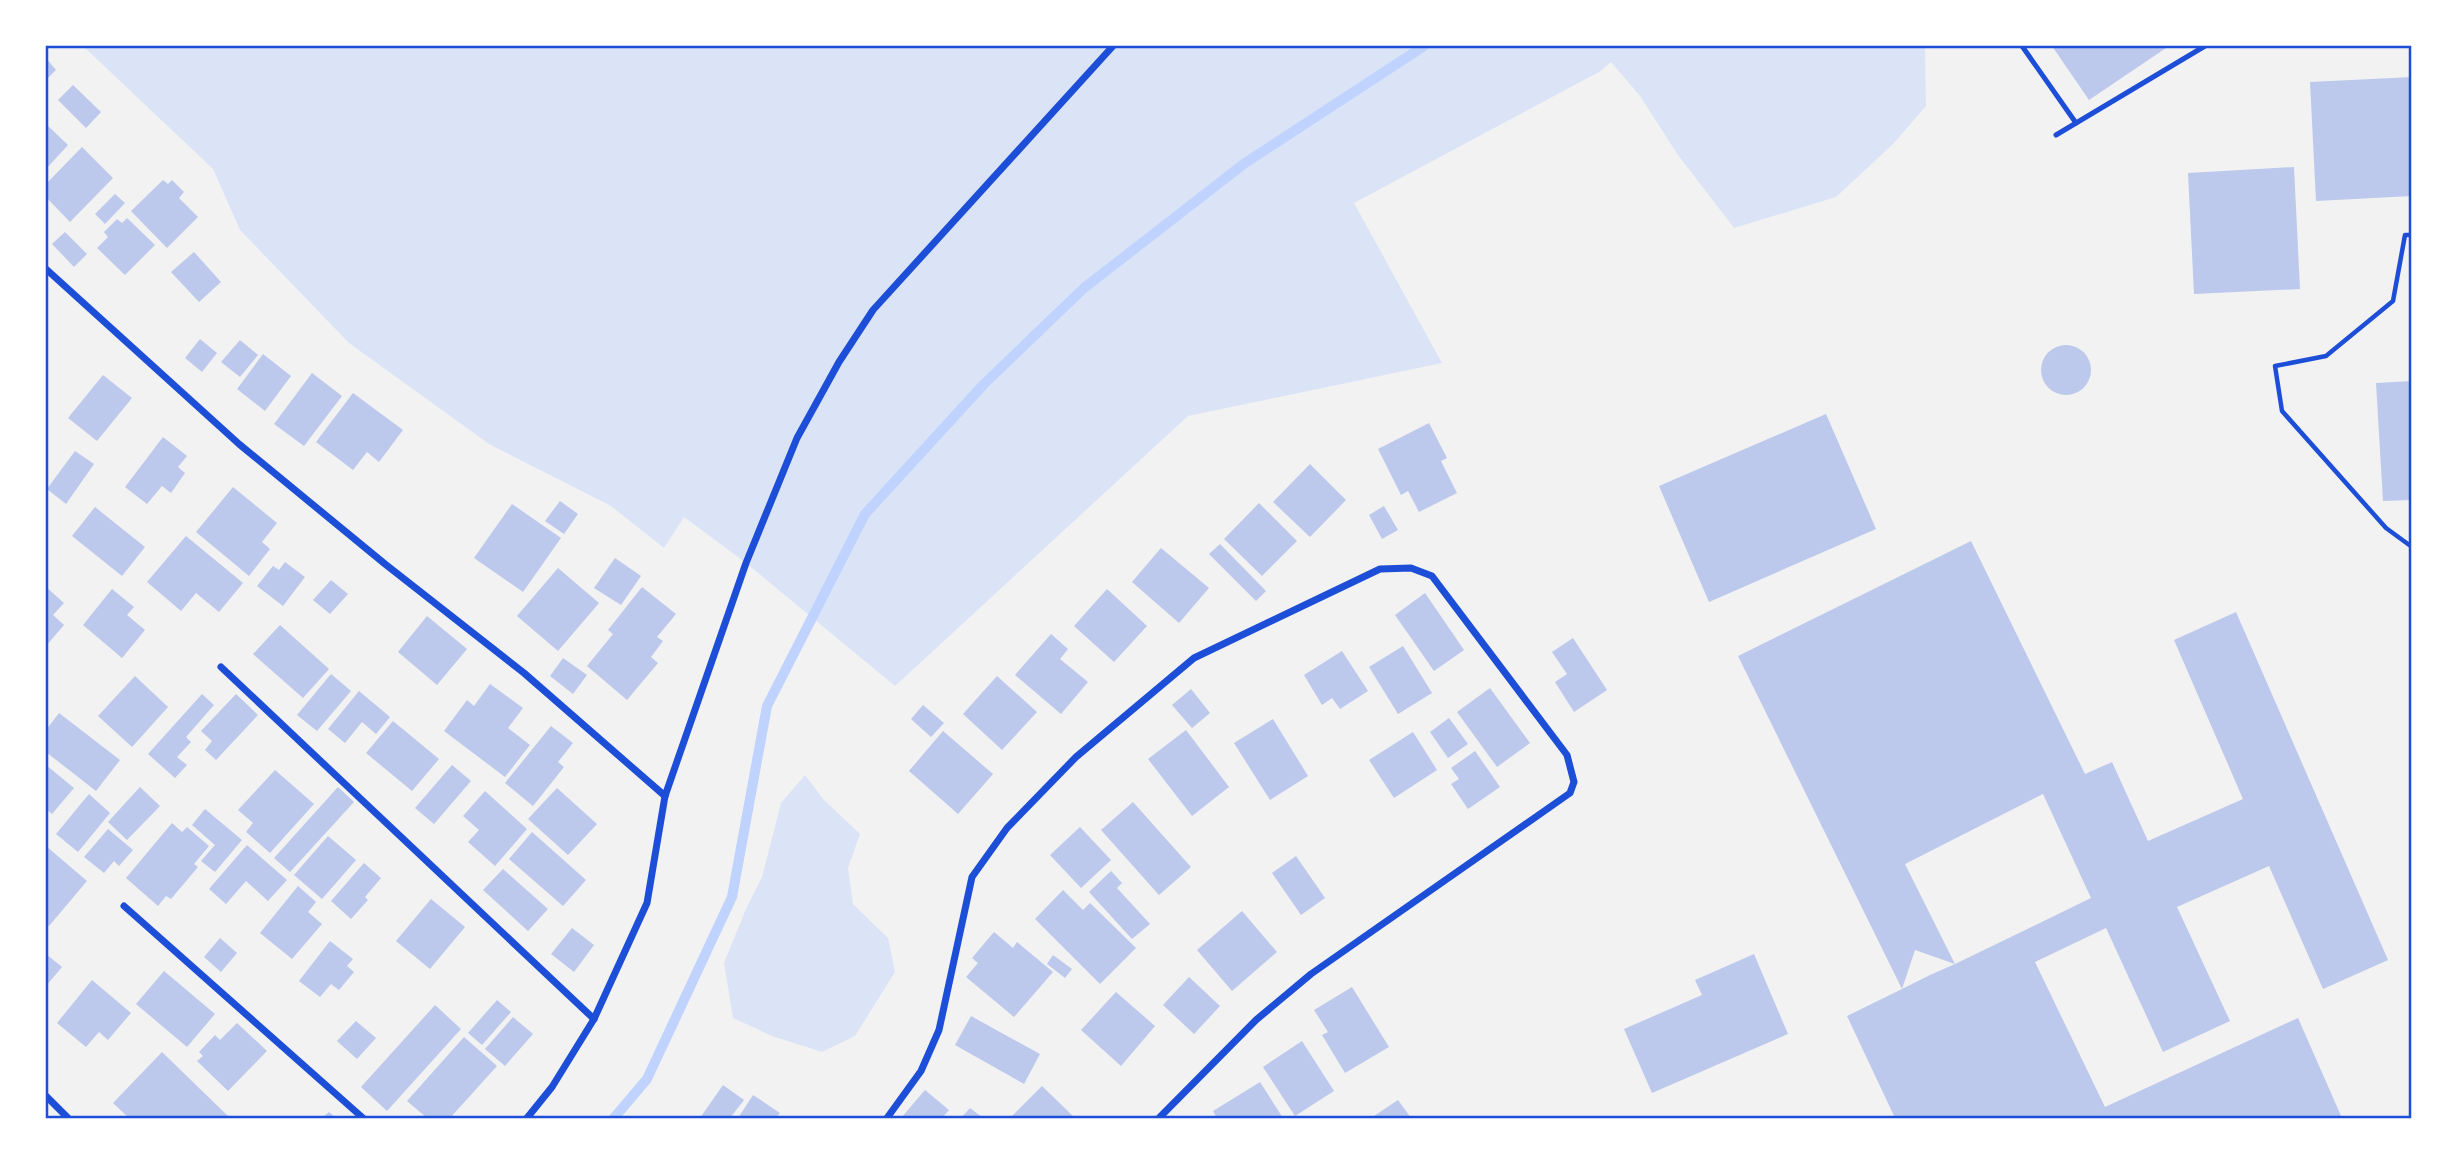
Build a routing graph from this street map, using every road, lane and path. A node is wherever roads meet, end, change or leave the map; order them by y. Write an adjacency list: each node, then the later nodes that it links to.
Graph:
1 (1114, 46): 10 (street)
2 (2022, 46): 4 (lane)
3 (2202, 46): 4 (lane)
4 (2076, 123): 5 (lane)
5 (2056, 135)
6 (2412, 235): 8 (path)
7 (46, 269): 10 (street)
8 (2412, 547)
9 (221, 667): 12 (street)
10 (665, 796): 12 (street)
11 (124, 906): 15 (street)
12 (594, 1019): 16 (street)
13 (46, 1096): 14 (street)
14 (68, 1118)
15 (363, 1118)
16 (527, 1118)
17 (887, 1118): 18 (street)
18 (1159, 1118)

